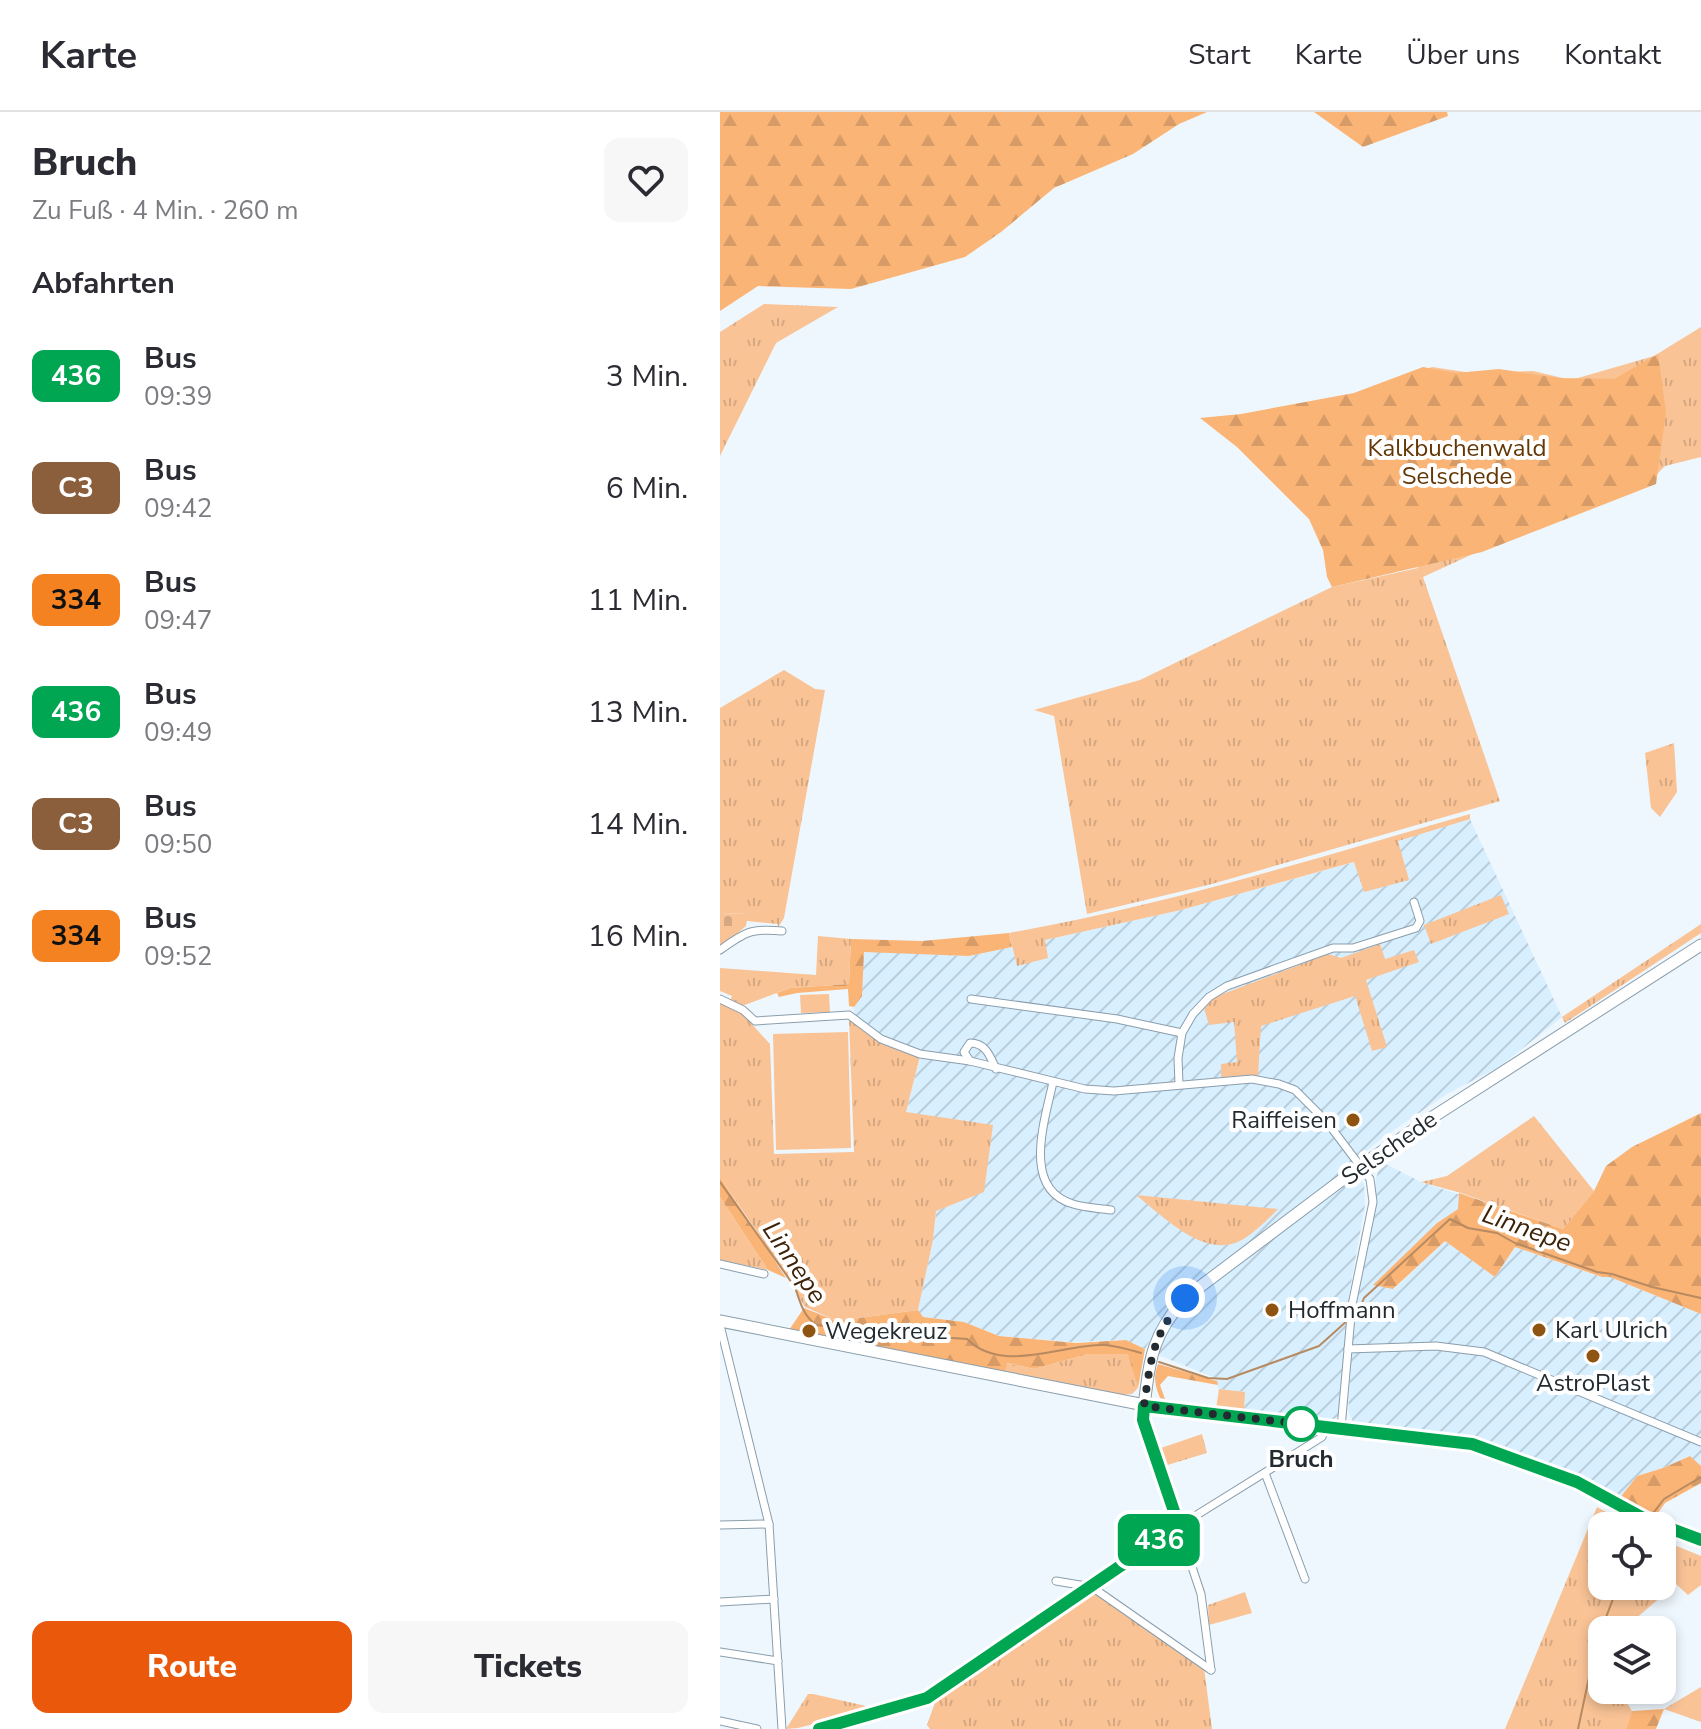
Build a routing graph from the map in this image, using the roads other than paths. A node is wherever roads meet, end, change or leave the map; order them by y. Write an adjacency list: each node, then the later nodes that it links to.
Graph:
1 (1414, 902): 7 (street)
2 (782, 931): 4 (street)
3 (1701, 945): 12 (main road, Selschede)
4 (720, 950)
5 (720, 999): 8 (street)
6 (971, 999): 7 (street)
7 (1182, 1033): 11 (street)
8 (970, 1061): 9 (street); 9 (street)
9 (996, 1069): 10 (street)
10 (1053, 1082): 11 (street); 13 (street)
11 (1179, 1084): 12 (street)
12 (1359, 1167): 17 (street); 18 (main road, Selschede)
13 (1111, 1210)
14 (720, 1264): 15 (street)
15 (764, 1274)
16 (720, 1323): 18 (main road); 23 (street)
17 (1348, 1349): 20 (street); 21 (street)
18 (1144, 1406): 19 (main road); 25 (street)
19 (1326, 1426): 20 (main road); 22 (street)
20 (1341, 1428): 26 (main road)
21 (1701, 1442)
22 (1265, 1473): 25 (street); 27 (street)
23 (769, 1524): 24 (street); 30 (street)
24 (720, 1525)
25 (1179, 1526): 29 (street); 29 (street)
26 (1701, 1540)
27 (1305, 1579)
28 (1056, 1581): 29 (street)
29 (1092, 1587): 37 (street)
30 (774, 1599): 31 (street); 33 (street)
31 (720, 1602)
32 (720, 1652): 33 (street)
33 (778, 1661): 36 (street)
34 (720, 1721): 35 (street)
35 (757, 1729)
36 (782, 1729)
37 (819, 1729)

